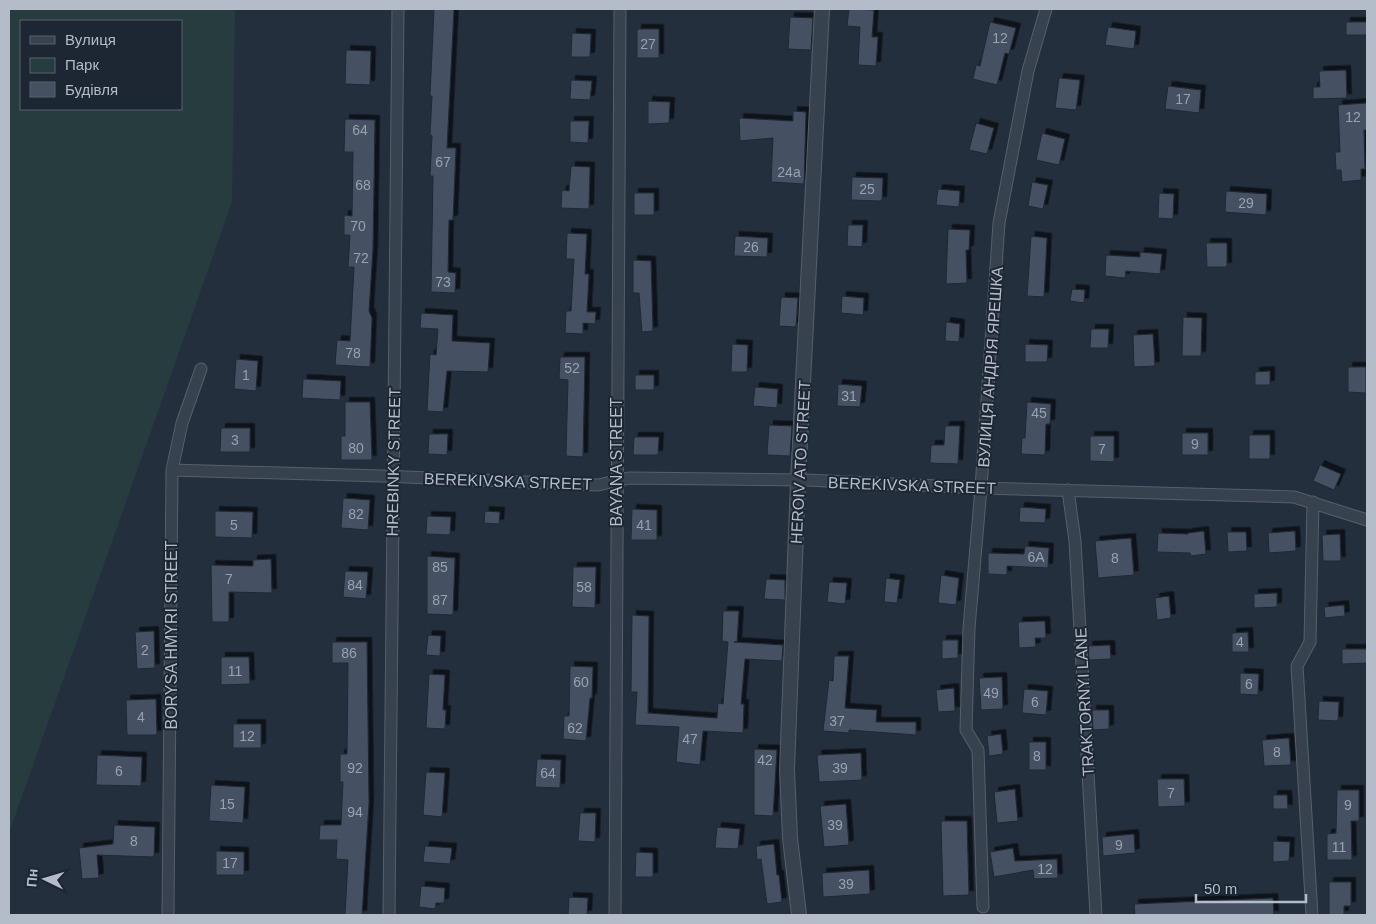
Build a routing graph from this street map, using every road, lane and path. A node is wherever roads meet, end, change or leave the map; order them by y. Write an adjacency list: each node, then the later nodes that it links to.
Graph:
1 (398, 9): 7 (street, HREBINKY STREET)
2 (620, 9): 9 (street, BAYANA STREET)
3 (822, 9): 8 (street, HEROIV ATO STREET)
4 (1046, 9): 10 (street, ВУЛИЦЯ АНДРІЯ ЯРЕШКА)
5 (202, 369): 6 (street, BORYSA HMYRI STREET)
6 (172, 470): 7 (street, BEREKIVSKA STREET); 15 (street, BORYSA HMYRI STREET)
7 (393, 476): 9 (street, BEREKIVSKA STREET); 16 (street, HREBINKY STREET)
8 (798, 480): 9 (street, BEREKIVSKA STREET); 10 (street, BEREKIVSKA STREET); 18 (street, HEROIV ATO STREET)
9 (616, 482): 17 (street, BAYANA STREET)
10 (981, 488): 11 (street, BEREKIVSKA STREET); 14 (street, ВУЛИЦЯ АНДРІЯ ЯРЕШКА)
11 (1068, 490): 12 (street, BEREKIVSKA STREET); 19 (street, TRAKTORNYI LANE)
12 (1313, 502): 13 (street, BEREKIVSKA STREET); 20 (street)
13 (1367, 520)
14 (983, 908)
15 (168, 911)
16 (389, 915)
17 (615, 915)
18 (799, 915)
19 (1096, 915)
20 (1312, 915)

